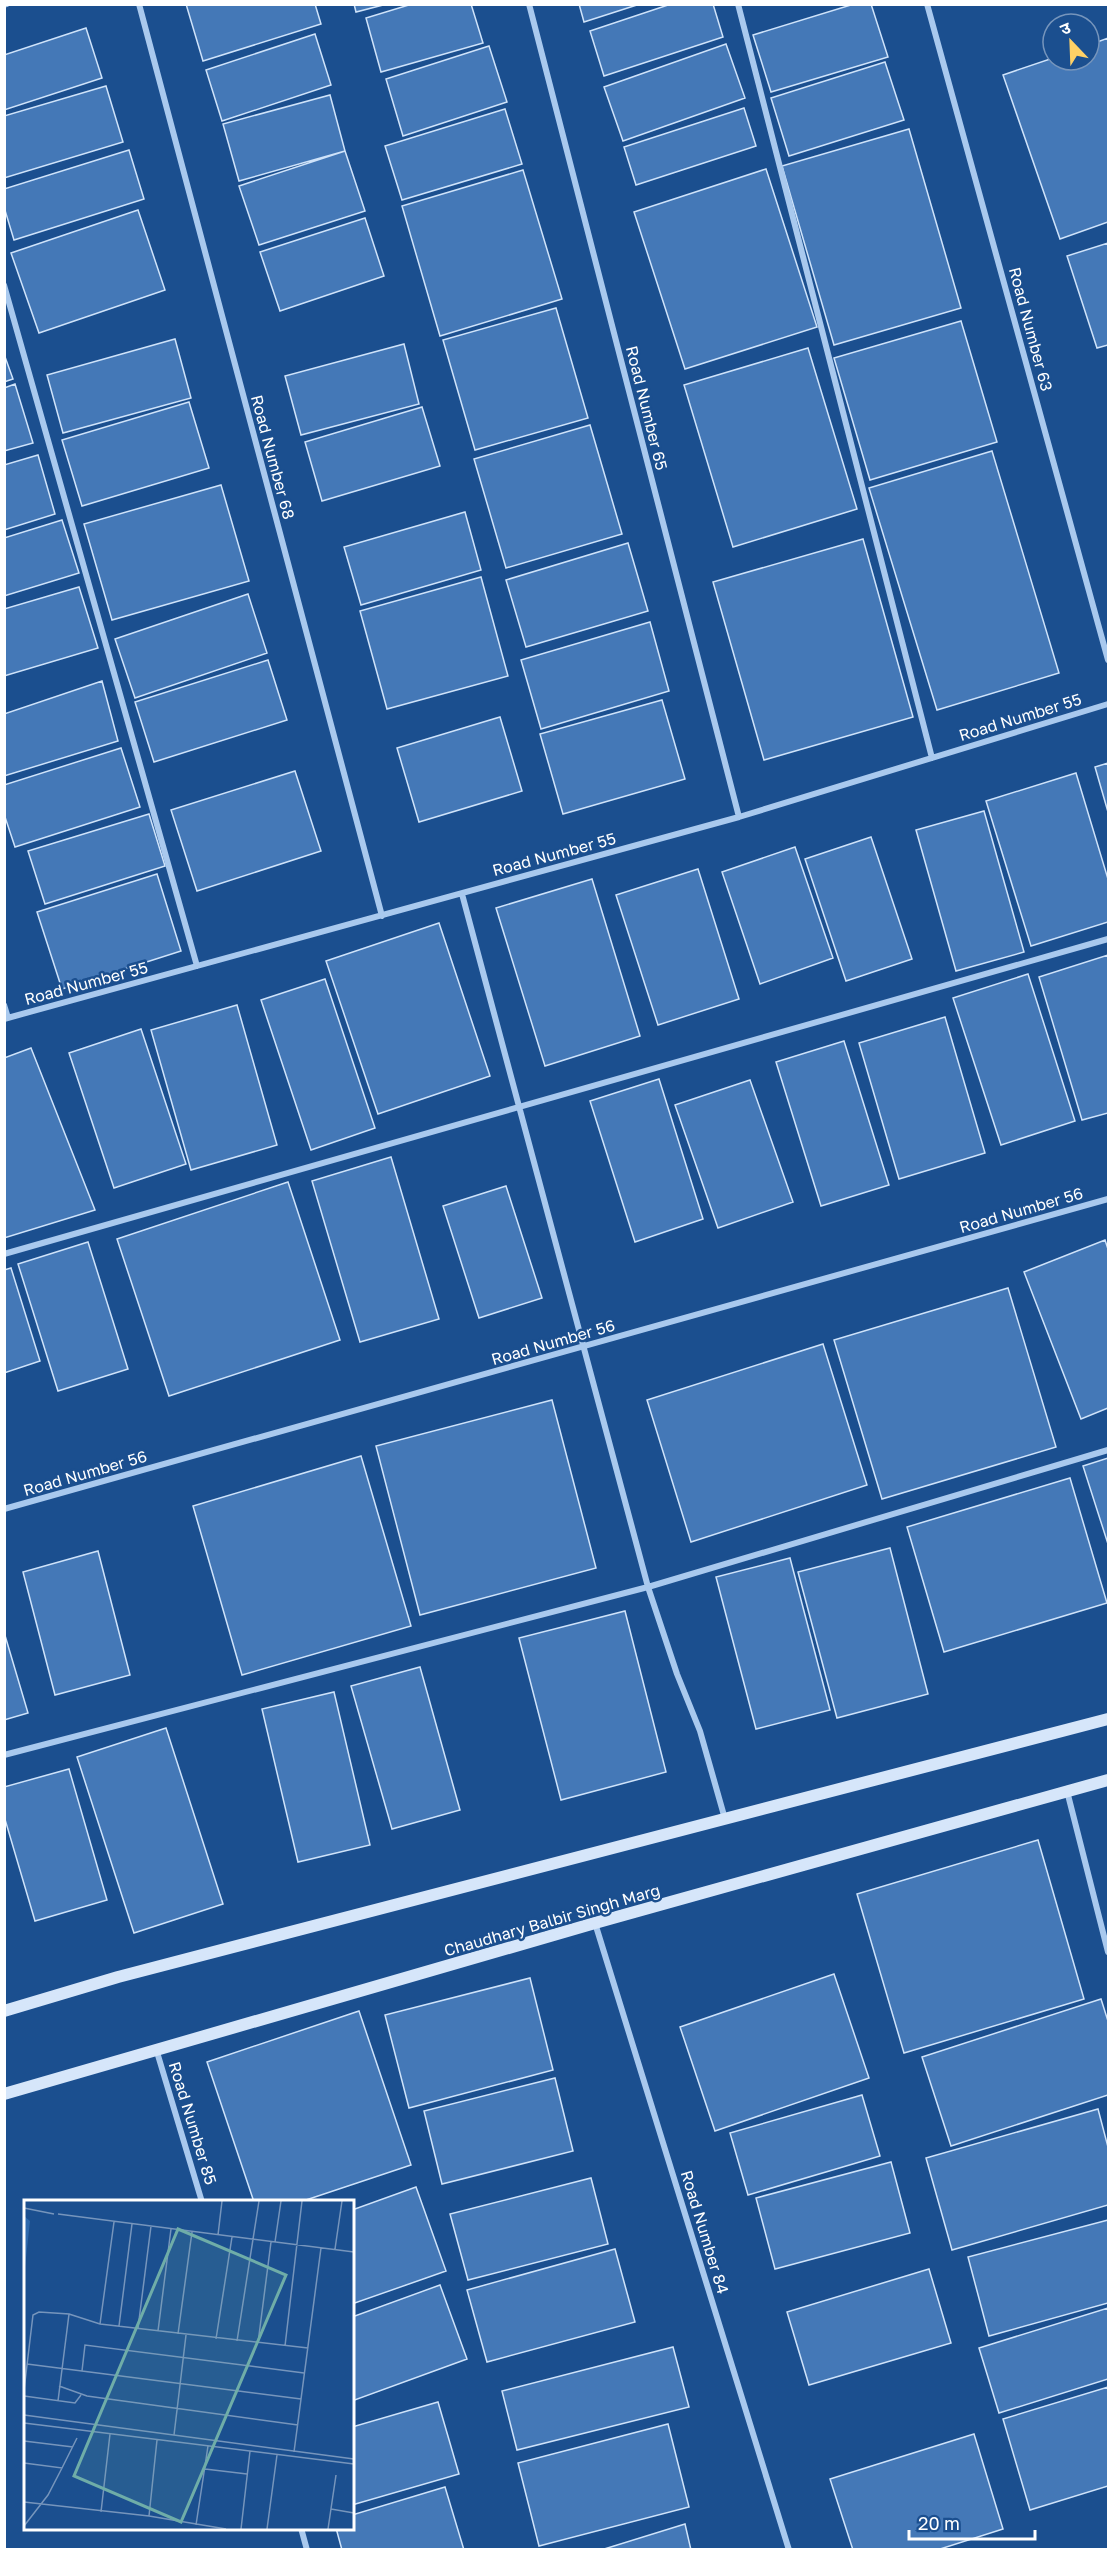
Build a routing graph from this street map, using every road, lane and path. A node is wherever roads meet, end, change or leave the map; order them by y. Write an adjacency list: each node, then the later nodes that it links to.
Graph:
1 (139, 4): 11 (street, Road Number 68)
2 (529, 4): 9 (street, Road Number 65)
3 (738, 4): 8 (street)
4 (927, 4): 6 (street, Road Number 63)
5 (4, 285): 13 (street)
6 (1108, 660)
7 (1108, 704): 8 (street, Road Number 55)
8 (932, 758): 9 (street, Road Number 55)
9 (738, 817): 10 (street, Road Number 55)
10 (462, 894): 11 (street, Road Number 55); 16 (street)
11 (382, 916): 13 (street, Road Number 55)
12 (1108, 939): 16 (street)
13 (196, 966): 15 (street, Road Number 55)
14 (4, 1005): 15 (street)
15 (6, 1019)
16 (518, 1108): 18 (street); 19 (street)
17 (1108, 1199): 19 (street, Road Number 56)
18 (4, 1254)
19 (582, 1348): 21 (street, Road Number 56); 22 (street)
20 (1108, 1450): 22 (street)
21 (4, 1509)
22 (648, 1587): 24 (street); 27 (street)
23 (1108, 1719): 27 (street)
24 (4, 1755)
25 (1108, 1780): 26 (street, Chaudhary Balbir Singh Marg)
26 (1066, 1791): 28 (street, Chaudhary Balbir Singh Marg); 29 (street)
27 (725, 1820): 30 (street)
28 (595, 1923): 31 (street, Chaudhary Balbir Singh Marg); 36 (street, Road Number 84)
29 (1108, 1953)
30 (4, 2011)
31 (157, 2052): 32 (street, Chaudhary Balbir Singh Marg); 33 (street, Road Number 85)
32 (4, 2094)
33 (201, 2200)
34 (301, 2530): 35 (street)
35 (307, 2550)
36 (789, 2550)

